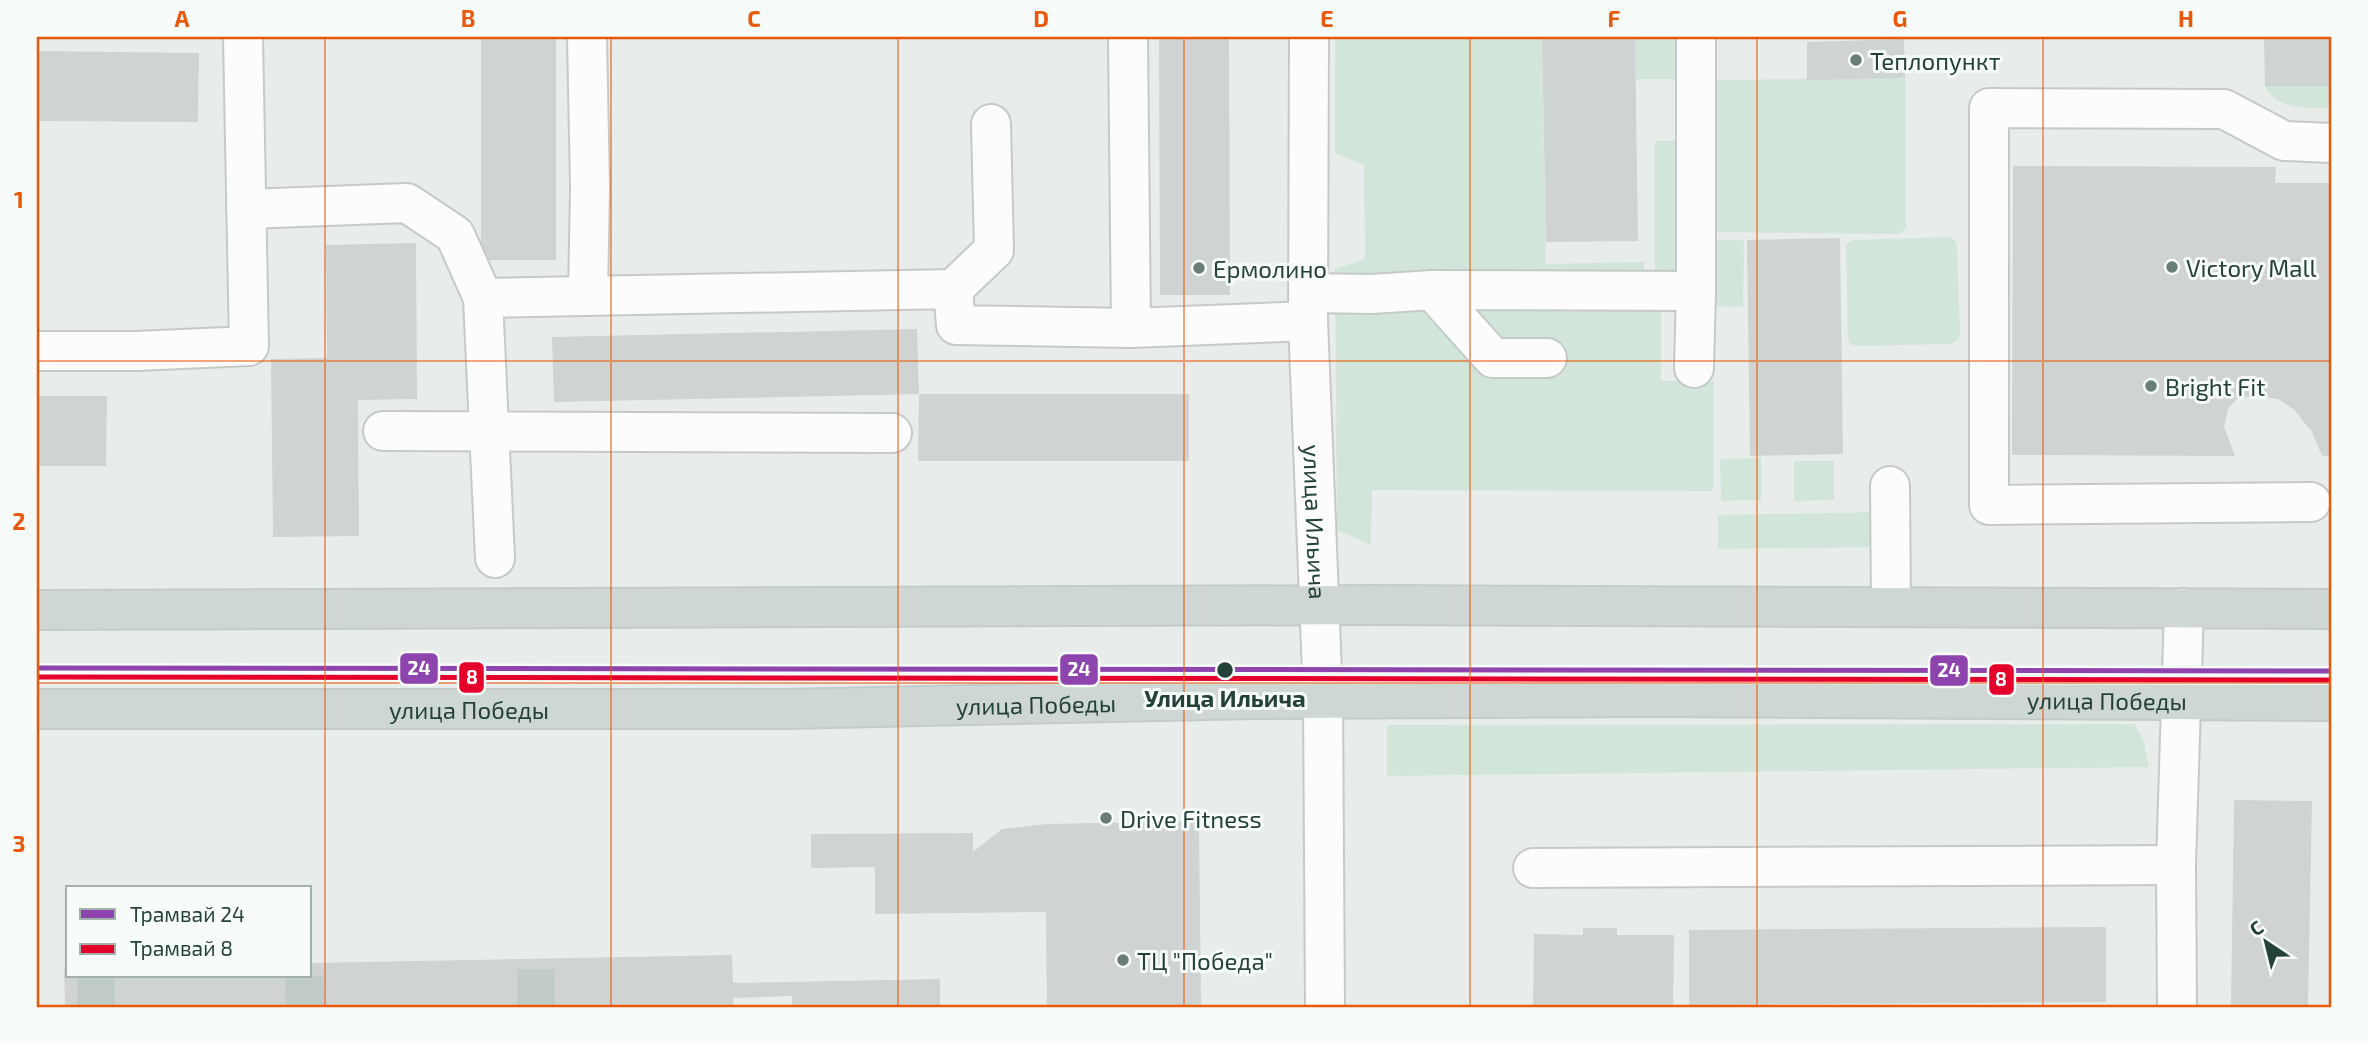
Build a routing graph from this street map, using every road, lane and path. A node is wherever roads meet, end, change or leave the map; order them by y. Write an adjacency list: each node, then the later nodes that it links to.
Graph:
1 (243, 37): 8 (street)
2 (587, 37): 12 (street)
3 (1128, 37): 15 (street)
4 (1310, 37): 14 (street, улица Ильича)
5 (1696, 37): 11 (street)
6 (992, 124): 9 (street)
7 (2331, 143): 23 (street)
8 (246, 209): 13 (street); 16 (street)
9 (953, 289): 12 (street); 15 (street)
10 (1432, 290): 11 (street); 14 (street); 17 (street)
11 (1696, 291): 18 (street)
12 (589, 296): 13 (street)
13 (483, 298): 20 (street)
14 (1308, 307): 15 (street); 25 (street, улица Ильича)
15 (1131, 328)
16 (37, 351)
17 (1547, 358)
18 (1694, 368)
19 (383, 431): 20 (street)
20 (489, 431): 21 (street); 24 (street)
21 (892, 433)
22 (1890, 486): 26 (street)
23 (2311, 502)
24 (495, 558)
25 (1319, 605): 26 (main road); 29 (main road); 30 (street, улица Ильича)
26 (1891, 606): 27 (main road)
27 (2183, 608): 28 (main road); 31 (street)
28 (2331, 608)
29 (37, 610)
30 (1323, 698): 31 (main road, улица Победы); 33 (main road, улица Победы); 36 (street, улица Ильича)
31 (2182, 700): 32 (main road, улица Победы); 34 (street)
32 (2331, 701)
33 (37, 709)
34 (2176, 865): 35 (street); 37 (street)
35 (1534, 868)
36 (1325, 1007)
37 (2177, 1007)

